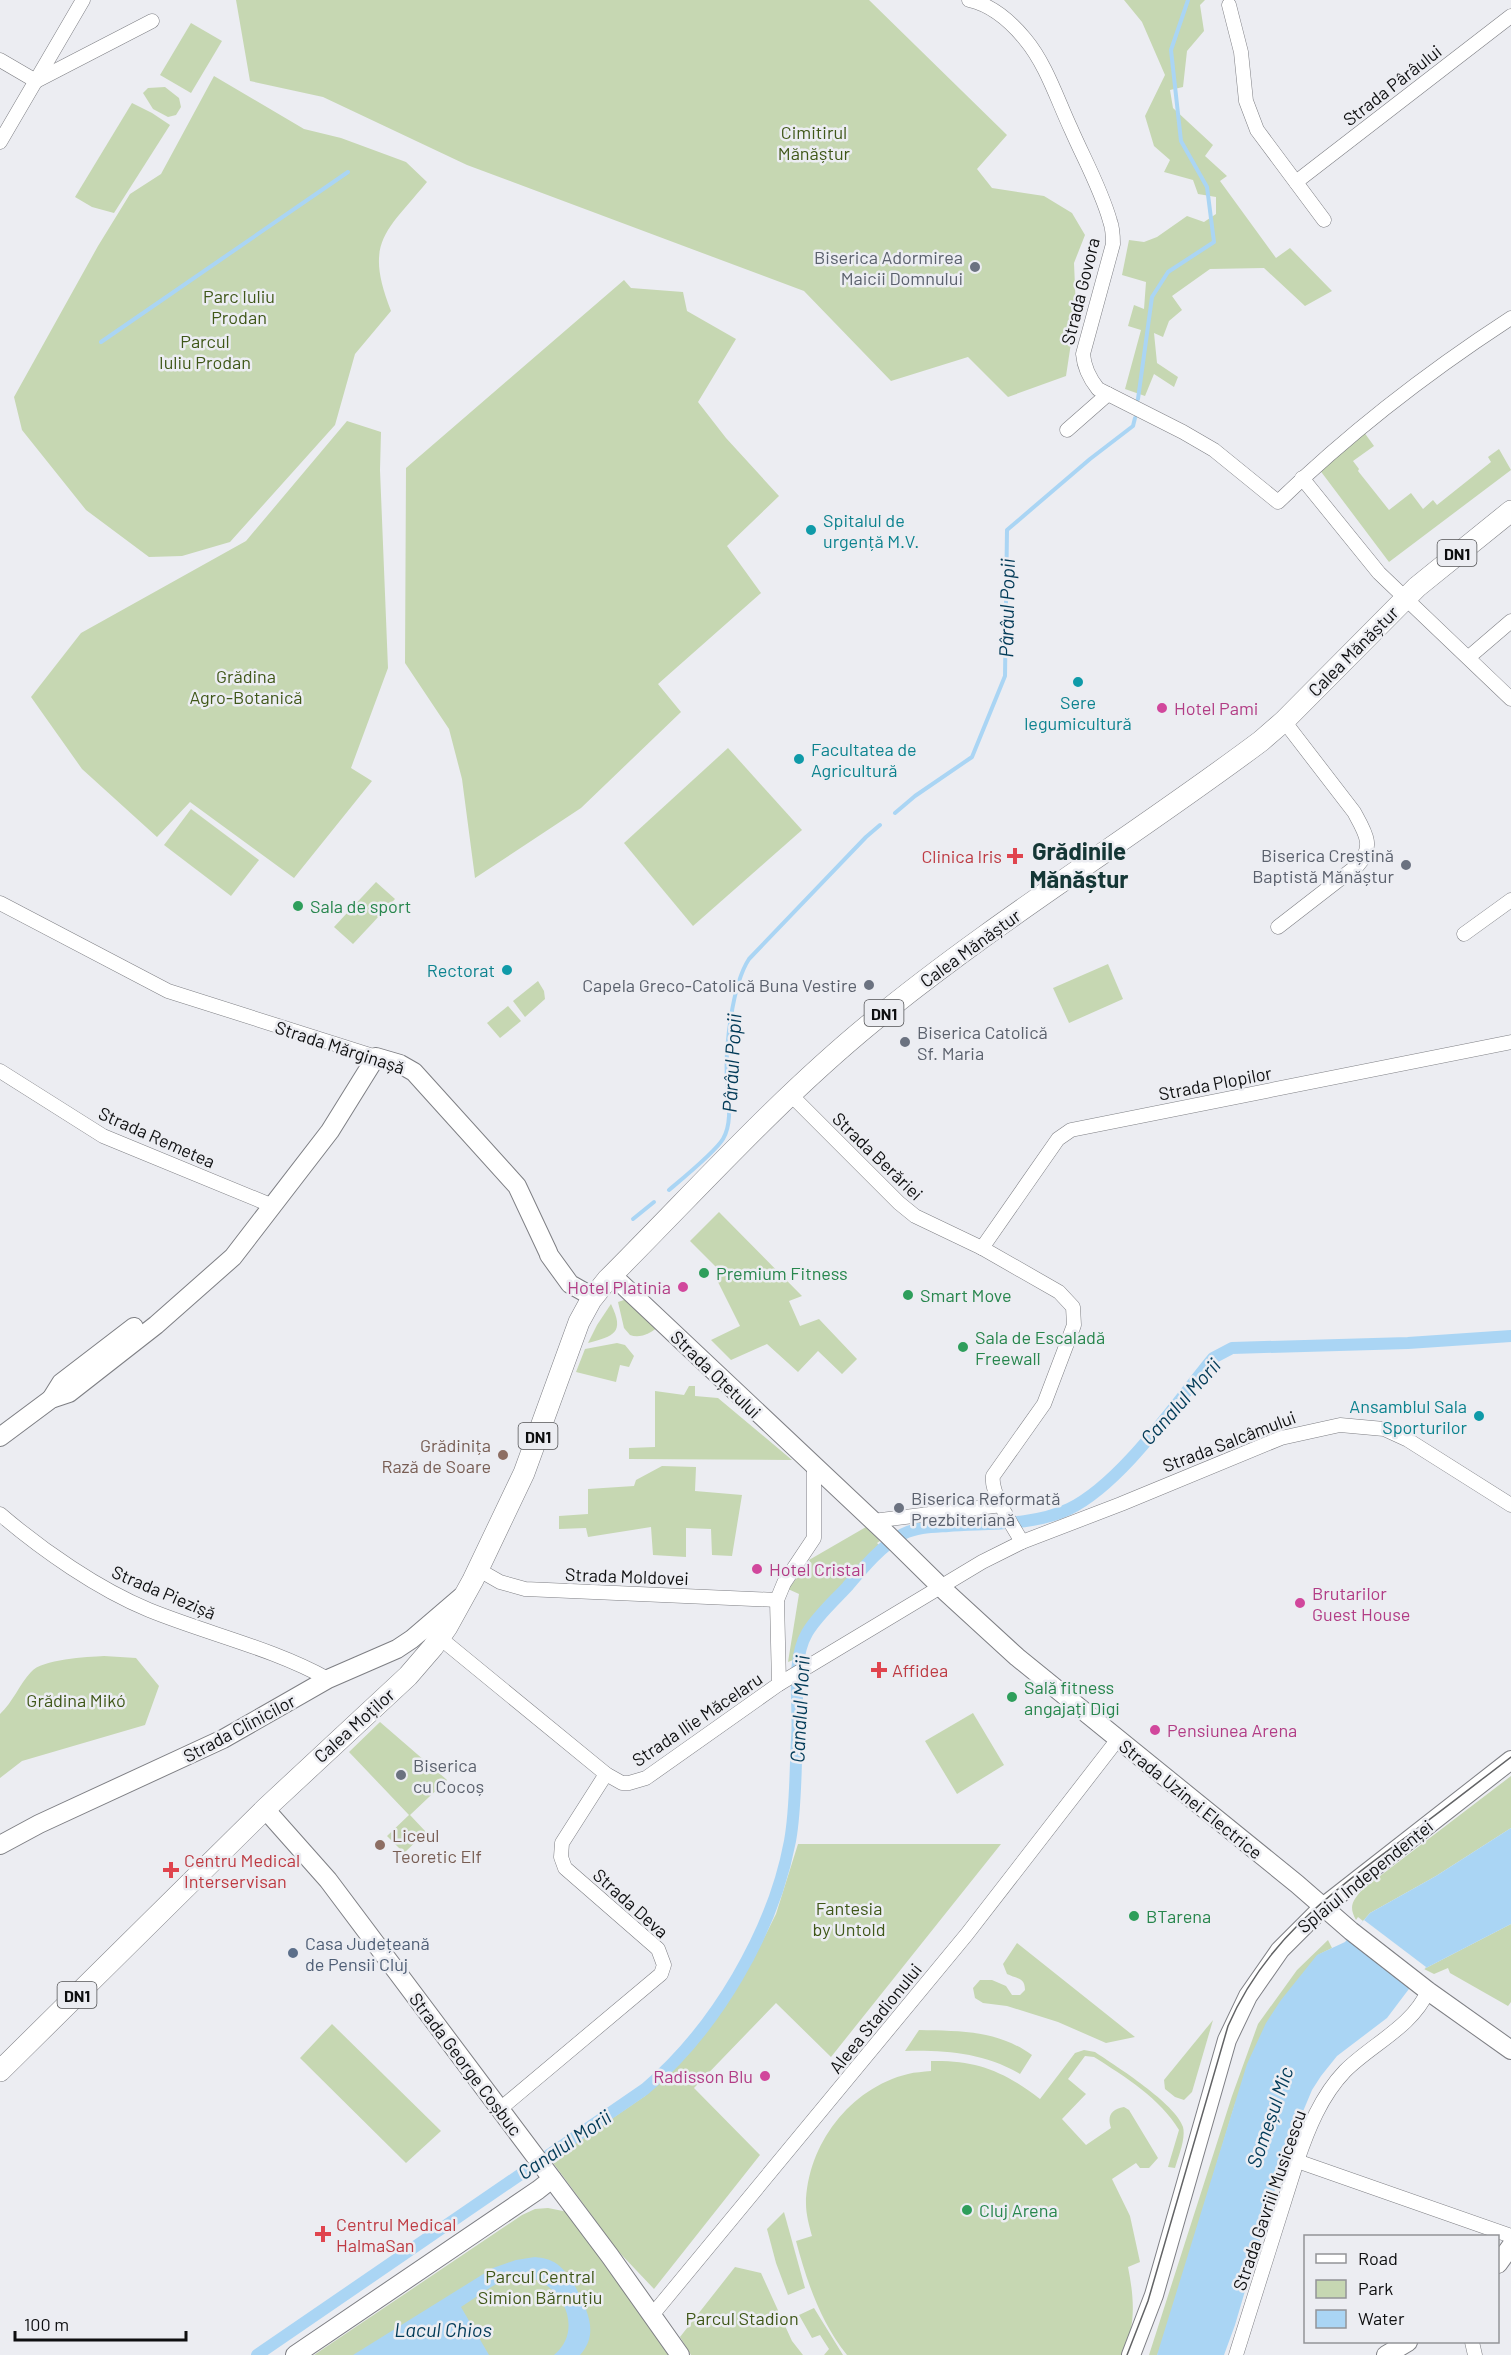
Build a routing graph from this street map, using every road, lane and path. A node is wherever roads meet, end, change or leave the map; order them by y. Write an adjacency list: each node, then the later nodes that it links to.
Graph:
1 (83, 0): 7 (street)
2 (969, 0): 12 (street, Strada Govora)
3 (1229, 5): 9 (street)
4 (1511, 16): 9 (street, Strada Pârâului)
5 (152, 21): 7 (street)
6 (0, 60): 7 (street)
7 (36, 81): 8 (street)
8 (0, 142)
9 (1296, 182): 10 (street)
10 (1324, 220)
11 (1511, 318): 14 (street, Strada Govora)
12 (1108, 394): 13 (street); 14 (street, Strada Govora)
13 (1067, 430)
14 (1302, 478): 16 (street)
15 (1511, 510): 16 (main road, Calea Mănăștur / DN1)
16 (1405, 599): 18 (street); 20 (main road, Calea Mănăștur / DN1)
17 (1511, 621): 18 (street)
18 (1469, 657): 19 (street)
19 (1511, 699)
20 (1284, 721): 23 (street); 29 (main road, Calea Mănăștur / DN1)
21 (1511, 900): 24 (street)
22 (0, 903): 26 (street, Strada Mărginașă)
23 (1278, 927)
24 (1464, 934)
25 (1511, 1042): 32 (street, Strada Plopilor)
26 (376, 1057): 28 (main road, Strada Mărginașă); 30 (main road)
27 (0, 1071): 31 (street, Strada Remetea)
28 (428, 1086): 30 (main road); 34 (main road, Strada Mărginașă)
29 (790, 1094): 32 (street, Strada Berăriei); 33 (main road, Calea Mănăștur / DN1)
30 (330, 1131): 31 (main road)
31 (273, 1206): 35 (main road)
32 (982, 1248): 37 (street, Strada Berăriei)
33 (612, 1275): 34 (main road, Calea Mănăștur / DN1); 36 (main road, Strada Oțetului)
34 (592, 1298): 44 (main road, Calea Moților / DN1)
35 (0, 1437)
36 (817, 1469): 42 (main road, Strada Oțetului); 47 (street)
37 (994, 1487): 39 (street); 40 (street)
38 (1511, 1505): 43 (street, Strada Salcâmului)
39 (967, 1509): 40 (street); 42 (street)
40 (1004, 1510): 43 (street)
41 (0, 1514): 49 (street, Strada Piezișă)
42 (873, 1521): 45 (main road, Strada Uzinei Electrice)
43 (1018, 1536): 45 (street, Strada Ilie Măcelaru)
44 (478, 1570): 46 (main road, Calea Moților / DN1); 47 (street, Strada Moldovei)
45 (940, 1586): 50 (street, Strada Ilie Măcelaru); 51 (main road, Strada Uzinei Electrice)
46 (466, 1593): 48 (main road, Calea Moților / DN1); 49 (main road, Strada Clinicilor)
47 (777, 1600): 50 (street)
48 (440, 1638): 53 (street, Strada Ilie Măcelaru); 54 (main road, Calea Moților / DN1)
49 (328, 1679): 55 (main road, Strada Clinicilor)
50 (783, 1682): 53 (street, Strada Ilie Măcelaru)
51 (1118, 1739): 56 (main road, Strada Uzinei Electrice); 66 (street, Aleea Stadionului)
52 (1511, 1760): 56 (main road, Splaiul Independenței)
53 (606, 1774): 60 (street, Strada Deva)
54 (265, 1809): 59 (main road, Calea Moților / DN1); 60 (main road, Strada George Coșbuc)
55 (0, 1845)
56 (1323, 1907): 57 (main road, Strada Uzinei Electrice); 70 (main road, Splaiul Independenței)
57 (1423, 1987): 58 (main road, Strada Uzinei Electrice); 61 (street, Strada Gavriil Musicescu)
58 (1511, 2050)
59 (0, 2072)
60 (500, 2109): 62 (main road, Strada George Coșbuc)
61 (1297, 2161): 63 (street); 71 (street, Strada Gavriil Musicescu)
62 (542, 2166): 66 (main road, Strada George Coșbuc); 68 (main road)
63 (1511, 2235)
64 (1511, 2246): 65 (main road)
65 (1499, 2261)
66 (653, 2314): 69 (main road, Strada George Coșbuc)
67 (1406, 2343): 72 (main road)
68 (295, 2355)
69 (680, 2355)
70 (1131, 2355)
71 (1236, 2355)
72 (1386, 2355)

